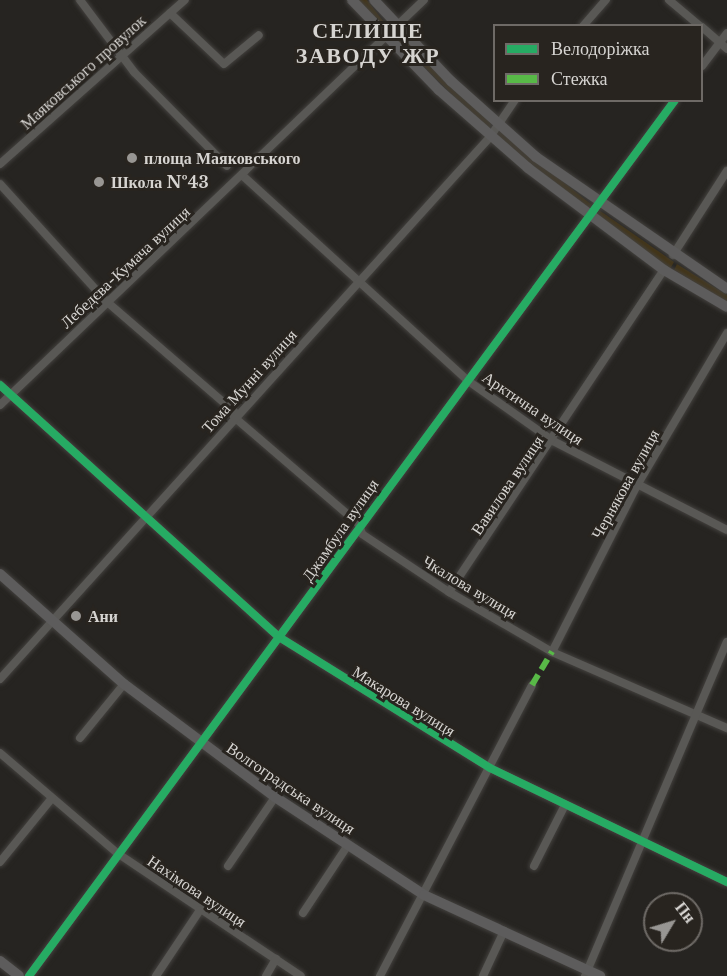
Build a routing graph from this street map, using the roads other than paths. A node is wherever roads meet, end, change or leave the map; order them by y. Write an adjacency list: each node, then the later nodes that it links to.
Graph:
1 (80, 0): 18 (street)
2 (185, 0): 8 (street, Маяковського провулок)
3 (352, 0): 15 (main road)
4 (374, 0): 11 (main road)
5 (424, 0): 11 (street, Лебедєва-Кумача вулиця)
6 (606, 0): 9 (street)
7 (669, 0): 10 (street)
8 (170, 12): 14 (street); 18 (street, Маяковського провулок)
9 (585, 24)
10 (699, 24)
11 (397, 25): 15 (street, Лебедєва-Кумача вулиця); 22 (main road)
12 (703, 28): 16 (street)
13 (727, 33): 16 (street)
14 (259, 35)
15 (385, 36): 23 (main road); 27 (street, Лебедєва-Кумача вулиця)
16 (720, 43): 17 (street); 19 (street)
17 (727, 49)
18 (121, 53): 24 (street, Маяковського провулок); 25 (street)
19 (703, 65)
20 (513, 102): 22 (street, Тома Мунні вулиця)
21 (673, 102): 29 (street, Джамбула вулиця)
22 (495, 123): 23 (street, Тома Мунні вулиця); 29 (main road)
23 (490, 136): 30 (main road); 33 (street, Тома Мунні вулиця)
24 (0, 164)
25 (227, 166)
26 (727, 171): 31 (street)
27 (243, 176): 33 (street, Арктична вулиця); 35 (street, Лебедєва-Кумача вулиця)
28 (0, 184): 35 (street, Чкалова вулиця)
29 (597, 202): 30 (street, Джамбула вулиця); 31 (main road)
30 (588, 215): 32 (main road); 38 (street, Джамбула вулиця)
31 (673, 255): 34 (main road)
32 (664, 270): 36 (main road); 43 (street, Вавилова вулиця)
33 (356, 283): 38 (street, Арктична вулиця); 42 (street, Тома Мунні вулиця)
34 (727, 289)
35 (106, 301): 40 (street, Лебедєва-Кумача вулиця); 42 (street, Чкалова вулиця)
36 (727, 307)
37 (727, 333): 44 (street, Чернякова вулиця)
38 (467, 380): 43 (street, Арктична вулиця); 46 (street, Джамбула вулиця)
39 (0, 385): 40 (street, Макарова вулиця)
40 (10, 395): 41 (street, Лебедєва-Кумача вулиця); 45 (street, Макарова вулиця)
41 (0, 405)
42 (235, 416): 45 (street, Тома Мунні вулиця); 46 (street, Чкалова вулиця)
43 (553, 441): 44 (street, Арктична вулиця); 49 (street, Вавилова вулиця)
44 (636, 487): 47 (street, Арктична вулиця); 53 (street, Чернякова вулиця)
45 (143, 519): 50 (street, Тома Мунні вулиця); 51 (street, Макарова вулиця)
46 (359, 524): 49 (street, Чкалова вулиця); 51 (street, Джамбула вулиця)
47 (727, 530)
48 (0, 574): 50 (main road, Волгоградська вулиця)
49 (449, 592): 53 (street, Чкалова вулиця)
50 (53, 620): 54 (street, Тома Мунні вулиця); 55 (main road, Волгоградська вулиця)
51 (279, 637): 60 (street, Джамбула вулиця); 62 (street, Макарова вулиця)
52 (727, 642): 57 (street)
53 (552, 651): 57 (street, Чкалова вулиця)
54 (0, 679)
55 (124, 684): 59 (street); 60 (main road, Волгоградська вулиця)
56 (532, 685): 62 (street)
57 (695, 714): 58 (street, Чкалова вулиця); 66 (street)
58 (727, 728)
59 (80, 738)
60 (200, 744): 63 (main road, Волгоградська вулиця); 69 (street, Джамбула вулиця)
61 (0, 753): 64 (street, Нахімова вулиця)
62 (490, 768): 65 (street, Макарова вулиця); 74 (street)
63 (275, 797): 67 (main road, Волгоградська вулиця); 71 (street)
64 (52, 798): 68 (street); 69 (street, Нахімова вулиця)
65 (565, 805): 66 (street, Макарова вулиця); 72 (street)
66 (641, 842): 73 (street, Макарова вулиця); 80 (street)
67 (348, 845): 74 (main road, Волгоградська вулиця); 76 (street)
68 (3, 851): 70 (street)
69 (117, 853): 75 (street, Нахімова вулиця); 82 (street, Джамбула вулиця)
70 (0, 862)
71 (228, 866)
72 (534, 866)
73 (727, 882)
74 (424, 895): 77 (main road, Волгоградська вулиця); 86 (street)
75 (200, 910): 78 (street, Нахімова вулиця); 83 (street)
76 (303, 913)
77 (504, 931): 80 (main road, Волгоградська вулиця); 87 (street)
78 (276, 959): 84 (street); 85 (street, Нахімова вулиця)
79 (0, 961): 81 (main road)
80 (586, 973): 88 (main road, Волгоградська вулиця)
81 (19, 976)
82 (29, 976)
83 (156, 976)
84 (266, 976)
85 (301, 976)
86 (380, 976)
87 (483, 976)
88 (600, 976)

